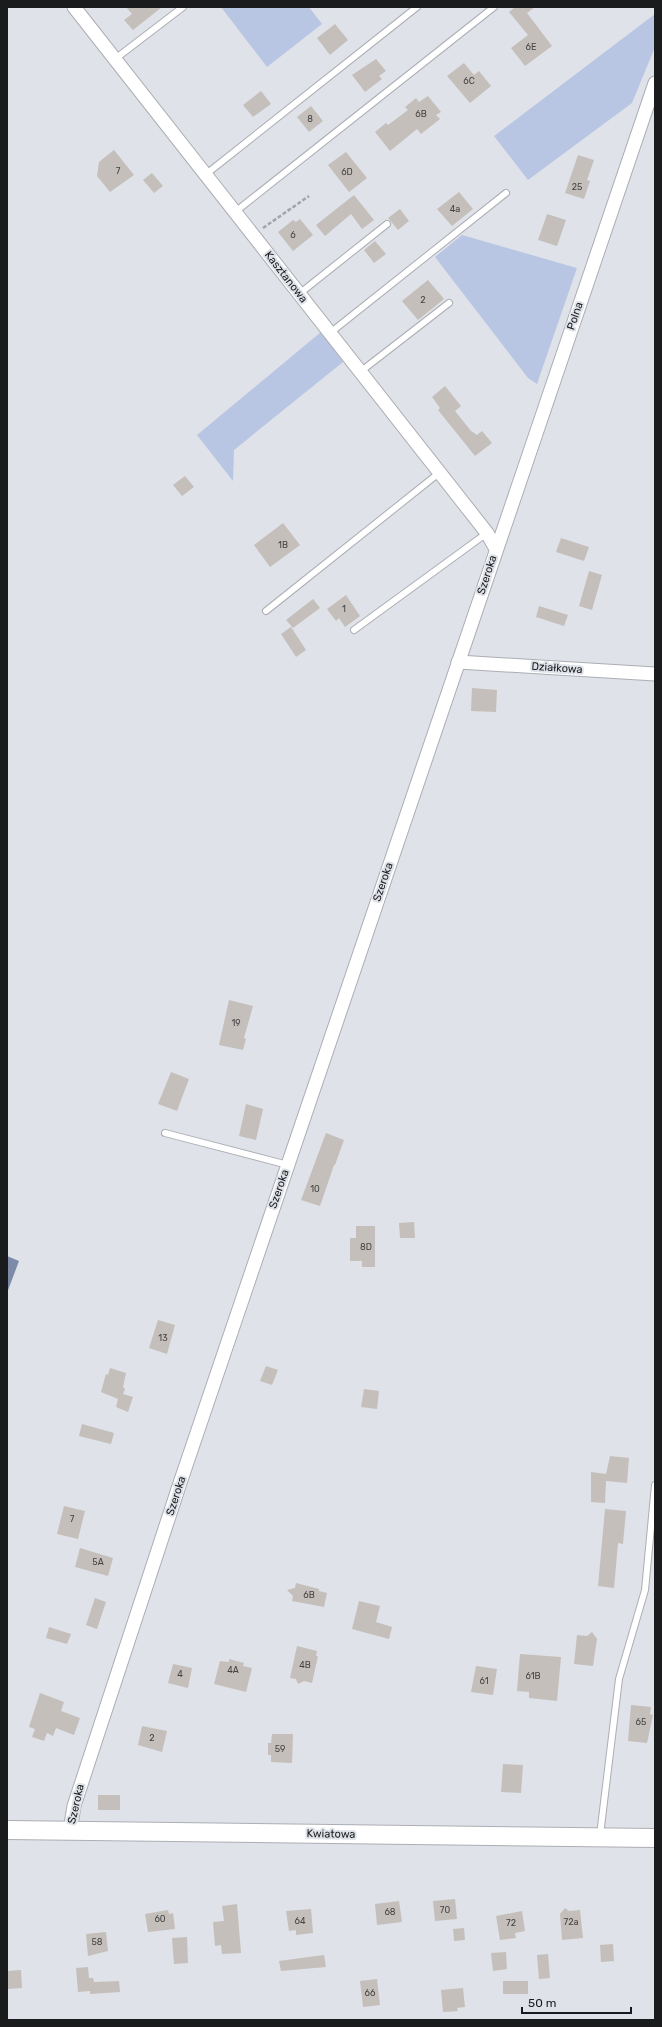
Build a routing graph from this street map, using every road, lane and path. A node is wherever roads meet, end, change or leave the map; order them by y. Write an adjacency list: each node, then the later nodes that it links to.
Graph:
1 (74, 7): 5 (street, Kasztanowa)
2 (183, 7): 5 (lane)
3 (417, 7): 7 (lane)
4 (494, 7): 10 (lane)
5 (115, 59): 7 (street, Kasztanowa)
6 (655, 83): 19 (street, Polna)
7 (205, 175): 10 (street, Kasztanowa)
8 (506, 194): 15 (lane)
9 (309, 196): 12 (path)
10 (234, 212): 12 (street, Kasztanowa)
11 (387, 224): 13 (lane)
12 (252, 235): 13 (street, Kasztanowa)
13 (299, 294): 15 (street, Kasztanowa)
14 (449, 303): 16 (lane)
15 (330, 333): 16 (street, Kasztanowa)
16 (360, 372): 17 (street, Kasztanowa)
17 (439, 473): 18 (street, Kasztanowa); 20 (lane)
18 (487, 533): 19 (street, Kasztanowa); 21 (lane)
19 (496, 549): 22 (street, Szeroka)
20 (266, 611)
21 (354, 630)
22 (458, 662): 23 (street, Działkowa); 25 (street, Szeroka)
23 (655, 674)
24 (165, 1133): 25 (lane)
25 (288, 1165): 28 (street, Szeroka)
26 (655, 1485): 29 (lane)
27 (7, 1830): 28 (street, Kwiatowa)
28 (70, 1831): 29 (street, Kwiatowa)
29 (600, 1837): 30 (street, Kwiatowa)
30 (655, 1838)

